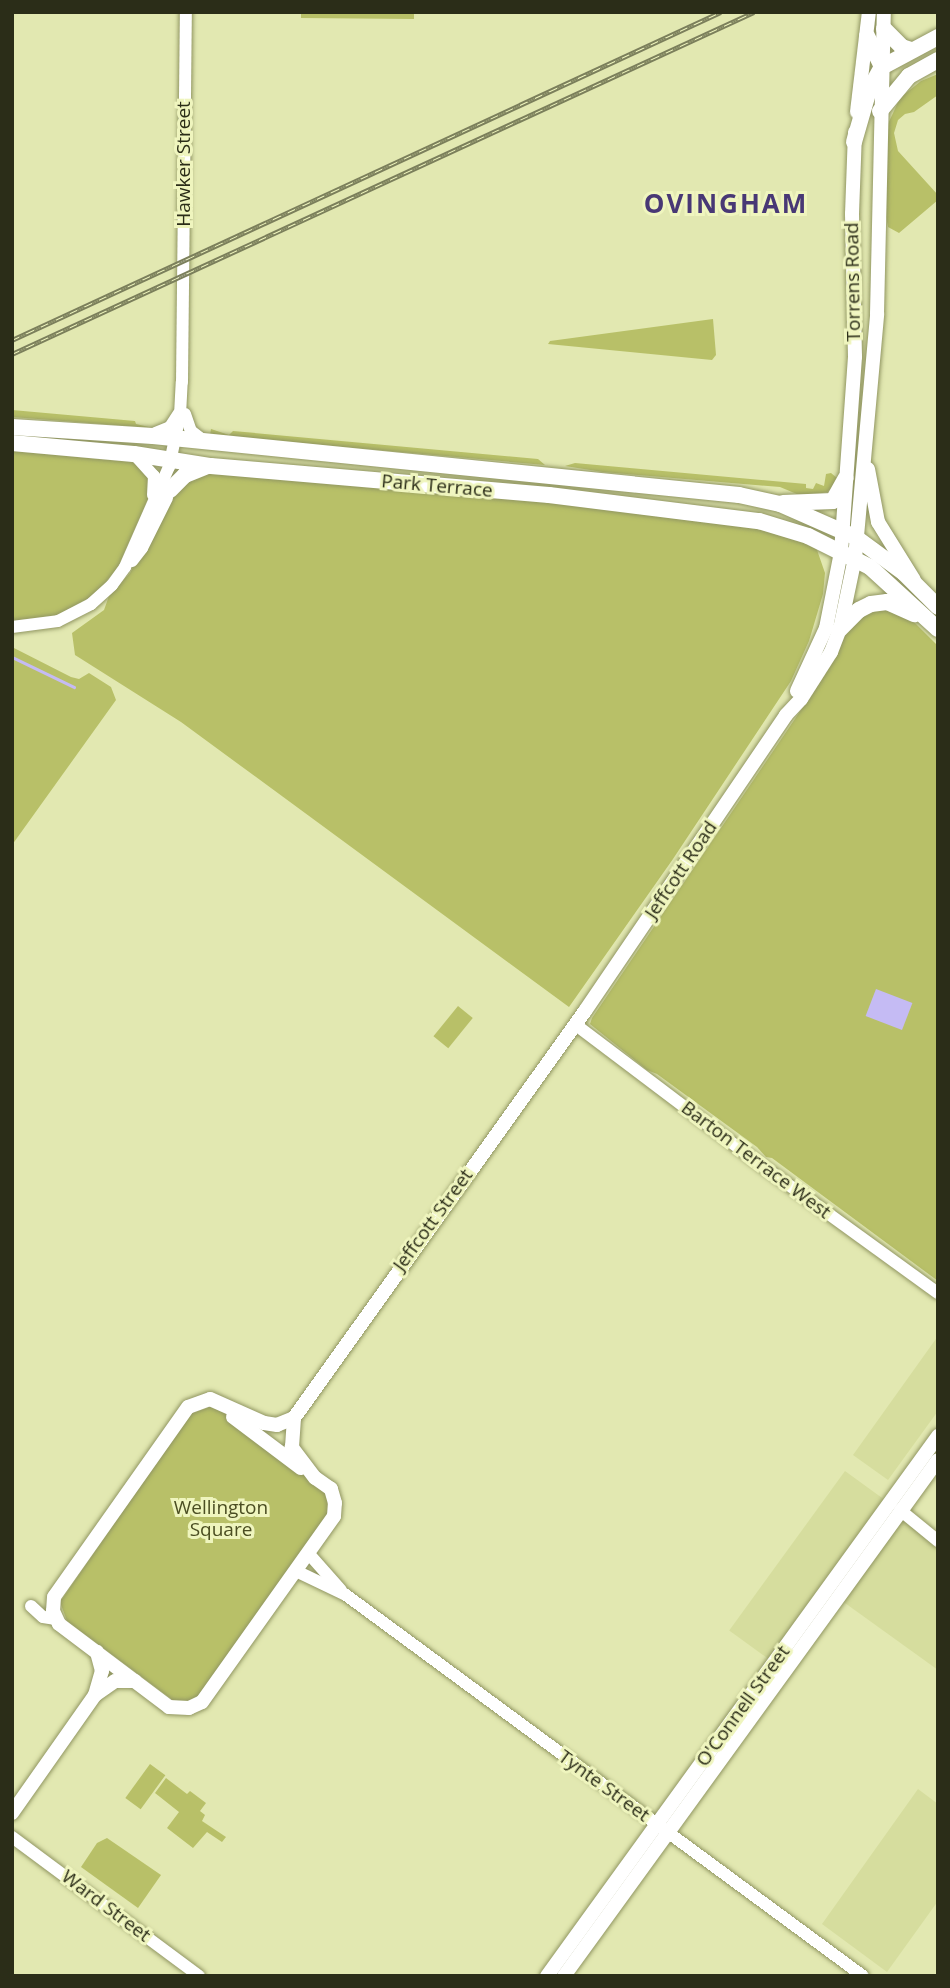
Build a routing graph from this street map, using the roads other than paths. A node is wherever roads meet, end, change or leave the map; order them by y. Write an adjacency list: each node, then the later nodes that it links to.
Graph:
1 (186, 12): 12 (street, Hawker Street)
2 (869, 12): 5 (main road, Torrens Road)
3 (884, 12): 4 (main road, Torrens Road)
4 (884, 29): 7 (main road); 9 (main road, Torrens Road)
5 (867, 36): 9 (main road); 11 (main road, Torrens Road)
6 (938, 37): 7 (main road)
7 (911, 50): 9 (main road)
8 (938, 60): 9 (main road); 10 (main road)
9 (882, 67): 10 (main road, Torrens Road); 11 (main road)
10 (880, 111): 19 (main road, Torrens Road)
11 (854, 142): 22 (main road, Torrens Road)
12 (183, 414): 14 (main road); 15 (street, Hawker Street); 16 (street)
13 (12, 427): 14 (main road, Park Terrace)
14 (153, 436): 15 (main road, Park Terrace)
15 (179, 439): 16 (main road, Park Terrace); 20 (street, Hawker Street)
16 (205, 442): 24 (main road, Park Terrace)
17 (12, 443): 18 (main road, Park Terrace)
18 (134, 454): 20 (main road, Park Terrace); 25 (street)
19 (865, 457): 26 (main road, Torrens Road); 29 (main road)
20 (175, 460): 21 (main road, Park Terrace); 23 (street); 25 (street)
21 (211, 466): 23 (main road); 27 (main road, Park Terrace)
22 (846, 478): 24 (main road); 26 (main road, Torrens Road)
23 (170, 490): 28 (street)
24 (780, 504): 26 (main road, Park Terrace)
25 (151, 509): 28 (street)
26 (849, 534): 27 (main road, Torrens Road); 29 (main road, Park Terrace)
27 (848, 555): 32 (main road, Park Terrace); 33 (main road, Jeffcott Road); 34 (main road, Jeffcott Road)
28 (125, 567): 31 (street)
29 (916, 584): 30 (main road, Park Terrace)
30 (938, 607)
31 (12, 627)
32 (936, 627): 33 (main road)
33 (841, 629): 34 (main road, Jeffcott Road)
34 (786, 715): 35 (main road, Jeffcott Road)
35 (576, 1025): 36 (street, Barton Terrace West); 38 (main road, Jeffcott Street)
36 (938, 1293)
37 (210, 1399): 38 (main road); 41 (main road); 47 (main road)
38 (294, 1418): 41 (main road)
39 (938, 1436): 42 (main road, O'Connell Street)
40 (938, 1460): 42 (main road, O'Connell Street)
41 (315, 1478): 44 (main road)
42 (895, 1507): 43 (street); 54 (main road, O'Connell Street)
43 (938, 1541)
44 (309, 1553): 45 (main road); 46 (street, Tynte Street)
45 (296, 1571): 46 (street, Tynte Street); 50 (main road)
46 (346, 1595): 54 (street, Tynte Street)
47 (52, 1603): 48 (main road); 48 (street)
48 (56, 1619): 49 (main road)
49 (97, 1652): 50 (main road); 51 (main road)
50 (135, 1681): 51 (main road)
51 (95, 1695): 52 (main road)
52 (18, 1802): 53 (main road)
53 (12, 1813)
54 (662, 1828): 57 (main road, O'Connell Street); 58 (main road, O'Connell Street); 59 (street, Tynte Street)
55 (12, 1837): 56 (street, Ward Street)
56 (199, 1976)
57 (547, 1976)
58 (564, 1976)
59 (863, 1976)

